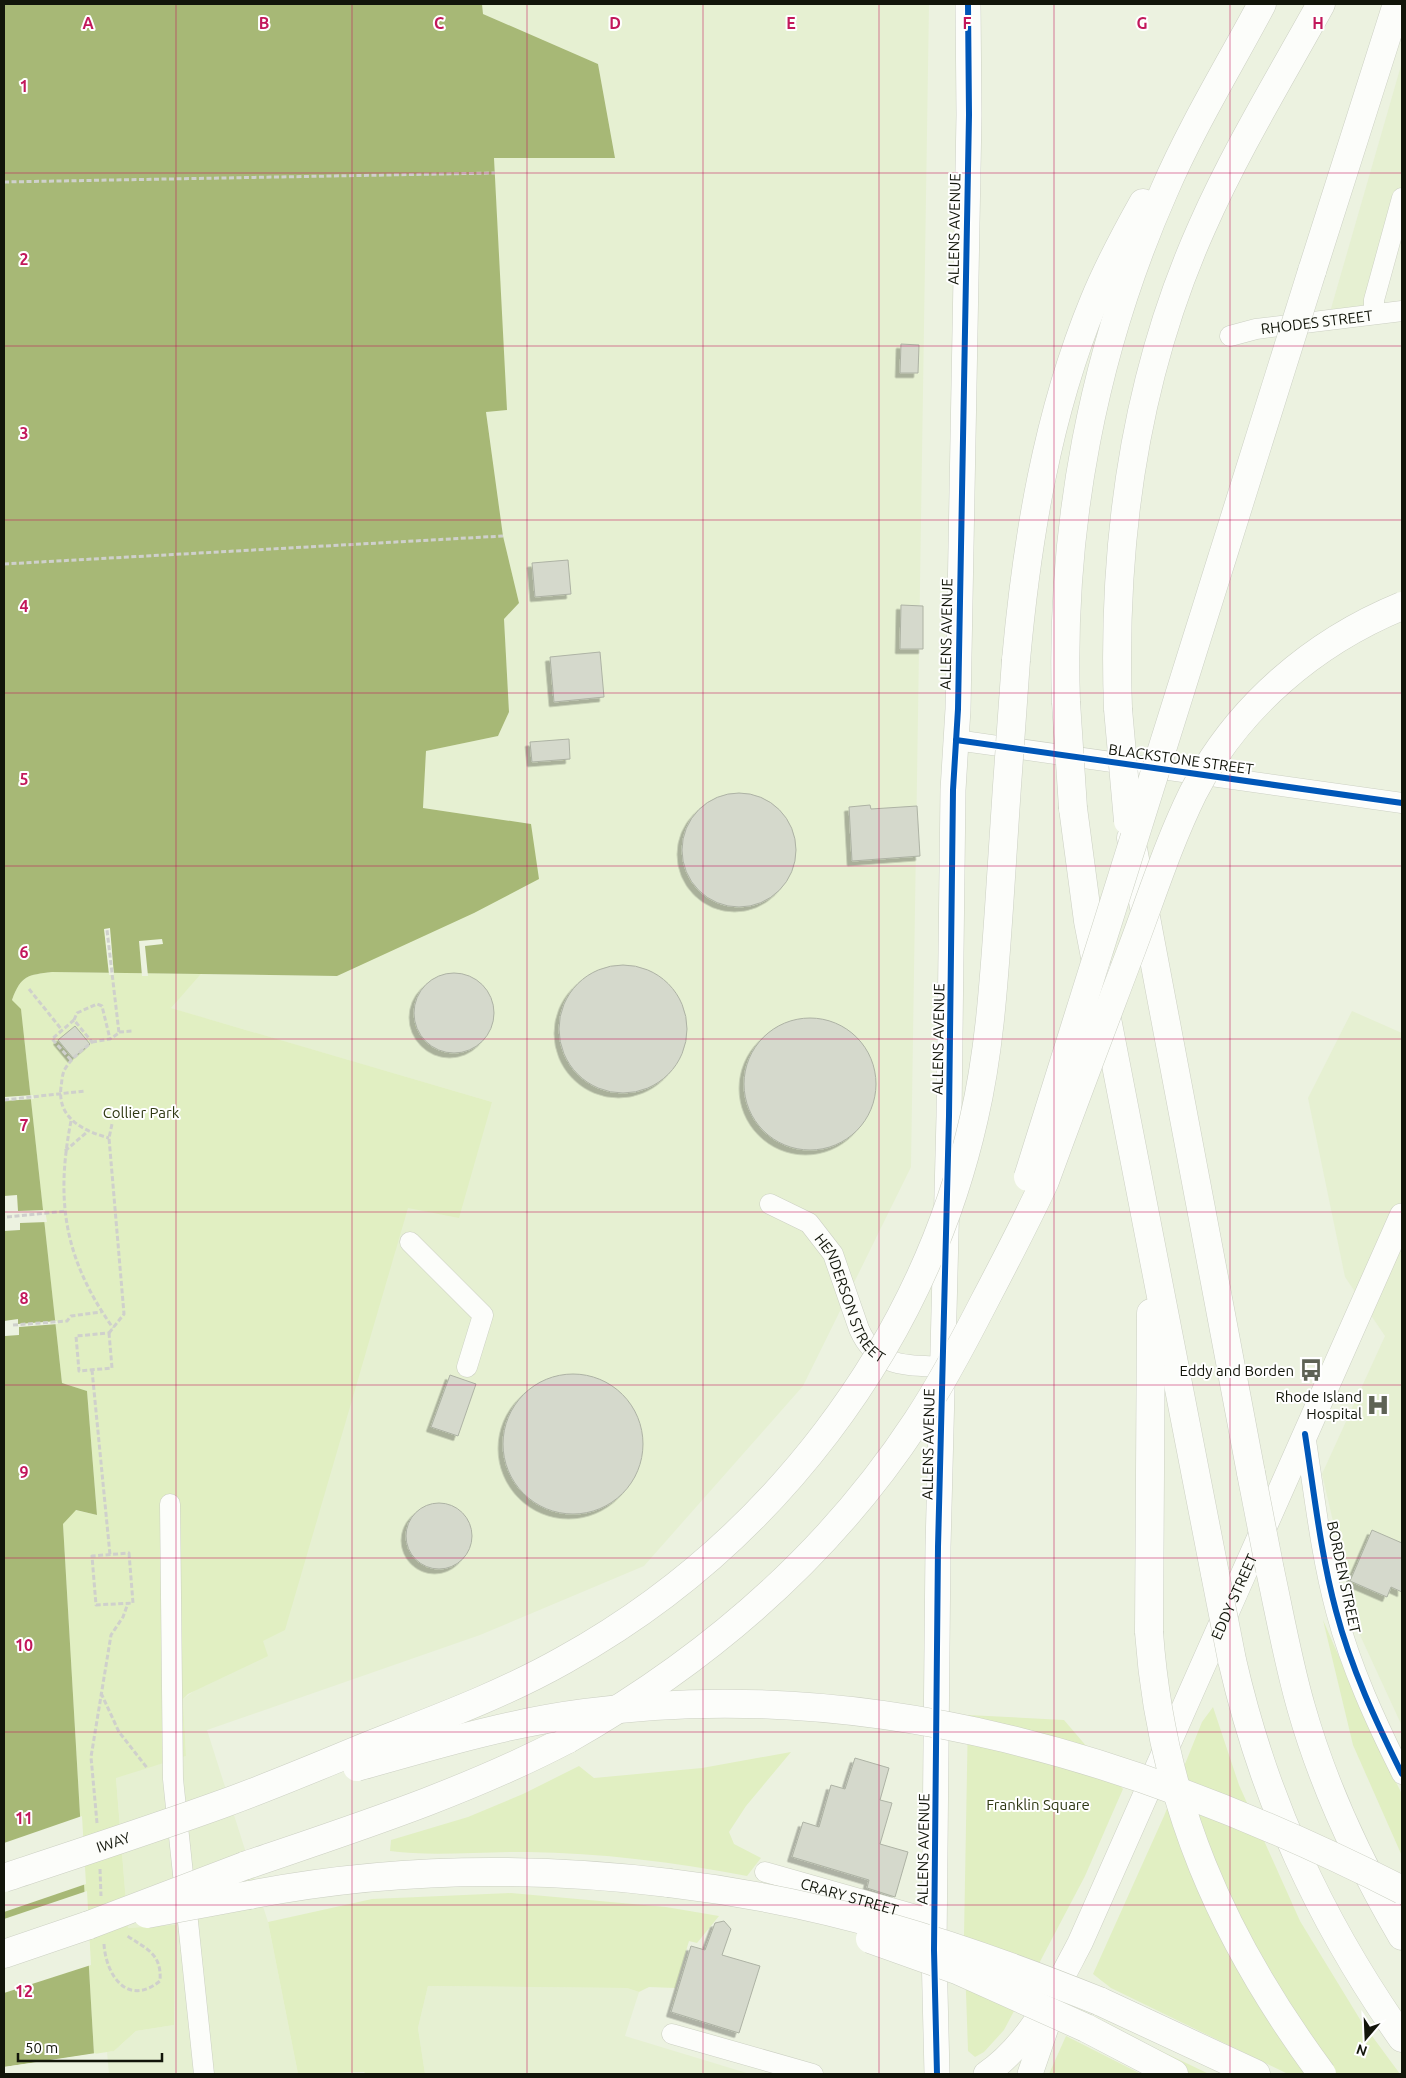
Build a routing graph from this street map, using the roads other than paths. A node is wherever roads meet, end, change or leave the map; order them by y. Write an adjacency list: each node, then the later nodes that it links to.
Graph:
1 (968, 4): 11 (main road, ALLENS AVENUE)
2 (1262, 4): 5 (highway)
3 (1321, 4): 30 (highway, bridge)
4 (1393, 16): 17 (highway, bridge)
5 (1195, 125): 16 (highway, bridge); 23 (highway, bridge)
6 (1402, 198): 8 (street)
7 (1402, 311): 8 (street, RHODES STREET)
8 (1374, 314): 9 (street, RHODES STREET)
9 (1230, 336)
10 (1402, 606): 17 (highway, bridge)
11 (956, 740): 12 (street, BLACKSTONE STREET); 19 (main road, ALLENS AVENUE)
12 (1402, 803)
13 (770, 1204): 19 (street, HENDERSON STREET)
14 (1402, 1216): 20 (main road, EDDY STREET)
15 (410, 1242): 18 (street)
16 (1152, 1254): 34 (highway, bridge); 42 (highway, bridge)
17 (984, 1301): 29 (highway, bridge)
18 (467, 1367)
19 (943, 1367): 28 (main road, ALLENS AVENUE)
20 (1305, 1434): 22 (street, BORDEN STREET); 32 (main road, EDDY STREET)
21 (170, 1504): 35 (street)
22 (1402, 1774)
23 (223, 1804): 25 (highway, IWAY, bridge); 27 (highway, bridge)
24 (765, 1872): 28 (street, CRARY STREET)
25 (4, 1878)
26 (669, 1883): 29 (highway, bridge); 40 (highway, bridge); 41 (highway, bridge)
27 (1402, 1890)
28 (934, 1920): 37 (main road, ALLENS AVENUE)
29 (89, 1925): 31 (highway)
30 (1402, 1936)
31 (4, 1954)
32 (1063, 1974): 38 (main road, EDDY STREET); 39 (main road, EDDY STREET)
33 (672, 2034): 36 (street)
34 (1402, 2038)
35 (204, 2074)
36 (813, 2074)
37 (937, 2074)
38 (986, 2074)
39 (1030, 2074)
40 (1174, 2074)
41 (1256, 2074)
42 (1322, 2074)

